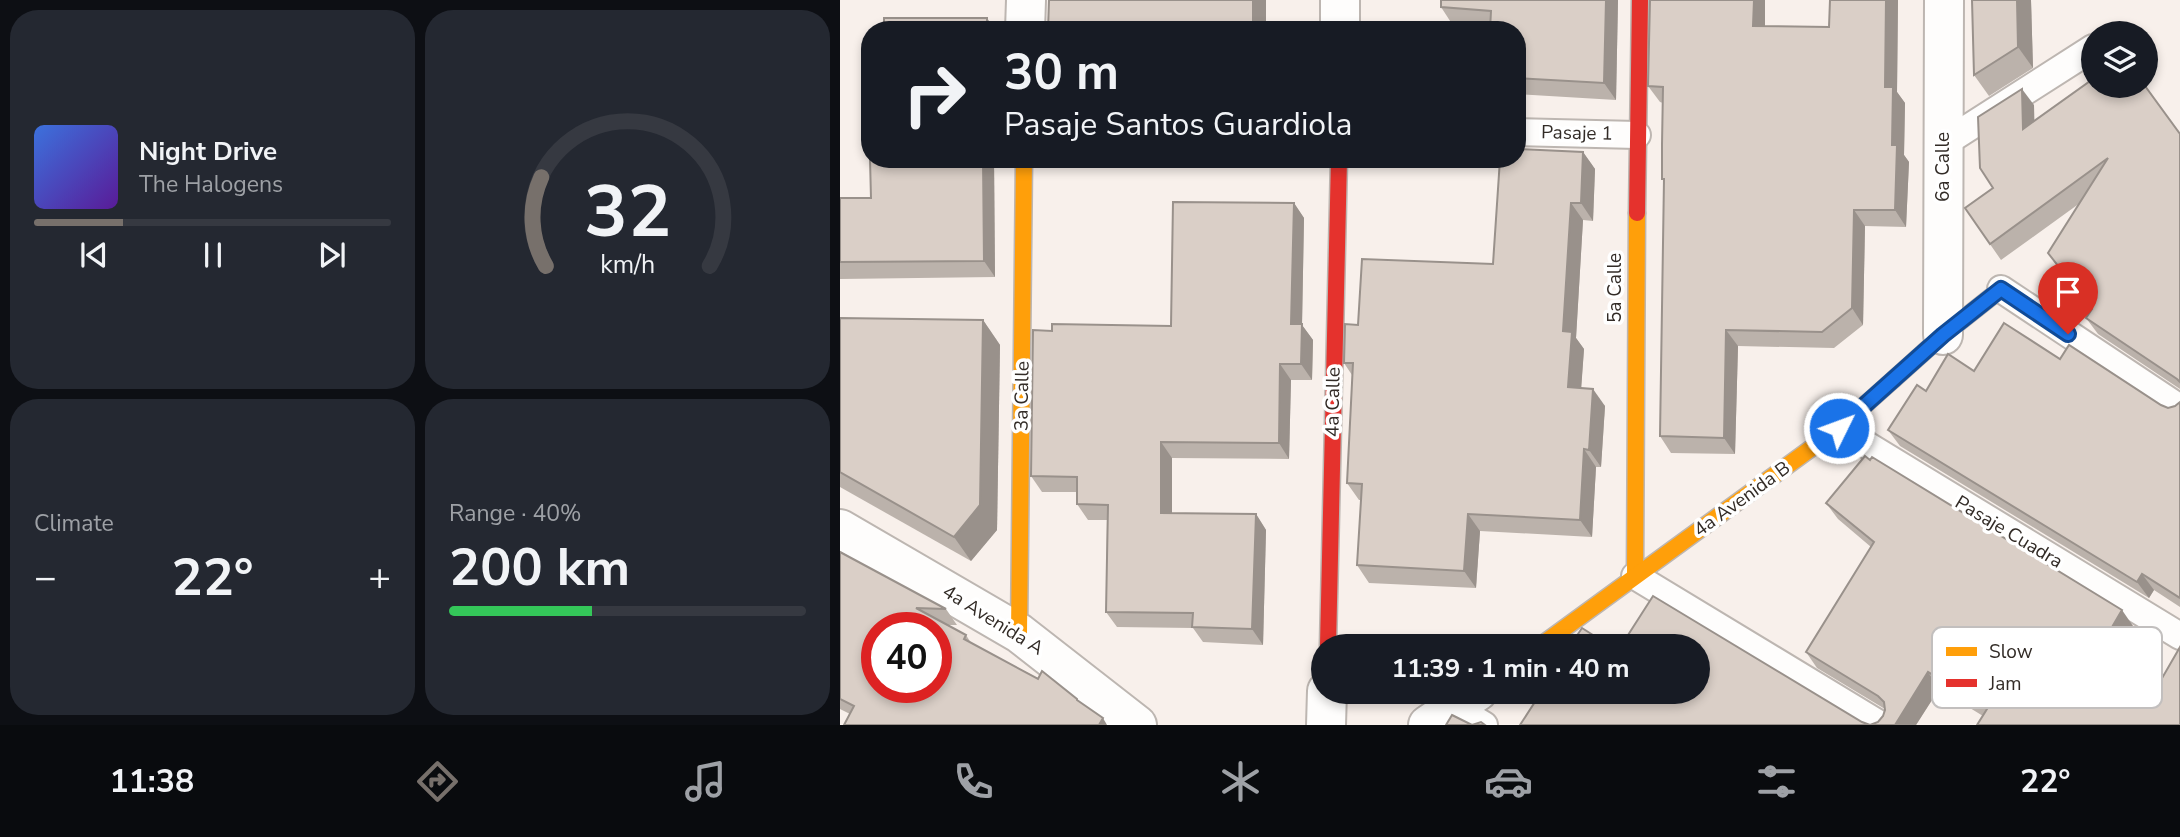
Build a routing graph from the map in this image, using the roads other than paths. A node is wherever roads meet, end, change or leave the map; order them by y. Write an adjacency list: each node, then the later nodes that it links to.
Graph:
1 (1026, 0): 5 (street)
2 (1340, 0): 6 (street)
3 (1640, 0): 9 (street, 5a Calle)
4 (1944, 0): 10 (street, 6a Calle)
5 (1025, 21)
6 (1340, 21)
7 (2081, 56): 10 (lane)
8 (1526, 132): 9 (lane, Pasaje 1)
9 (1637, 135): 18 (street, 5a Calle)
10 (1943, 145): 14 (street, 6a Calle)
11 (1024, 168): 19 (street, 3a Calle)
12 (1339, 168): 20 (street, 4a Calle)
13 (2001, 289): 14 (street, 4a Avenida B); 15 (lane)
14 (1943, 335): 16 (street, 4a Avenida B)
15 (2180, 408)
16 (1839, 428): 18 (street, 4a Avenida B); 22 (lane, Pasaje Cuadra)
17 (840, 529): 19 (street, 4a Avenida A)
18 (1635, 576): 21 (street, 4a Avenida B); 26 (lane)
19 (1020, 633): 24 (street, 4a Avenida A)
20 (1328, 634)
21 (1556, 634)
22 (2180, 636)
23 (1327, 704): 25 (street)
24 (1137, 725)
25 (1326, 725)
26 (1881, 725)

